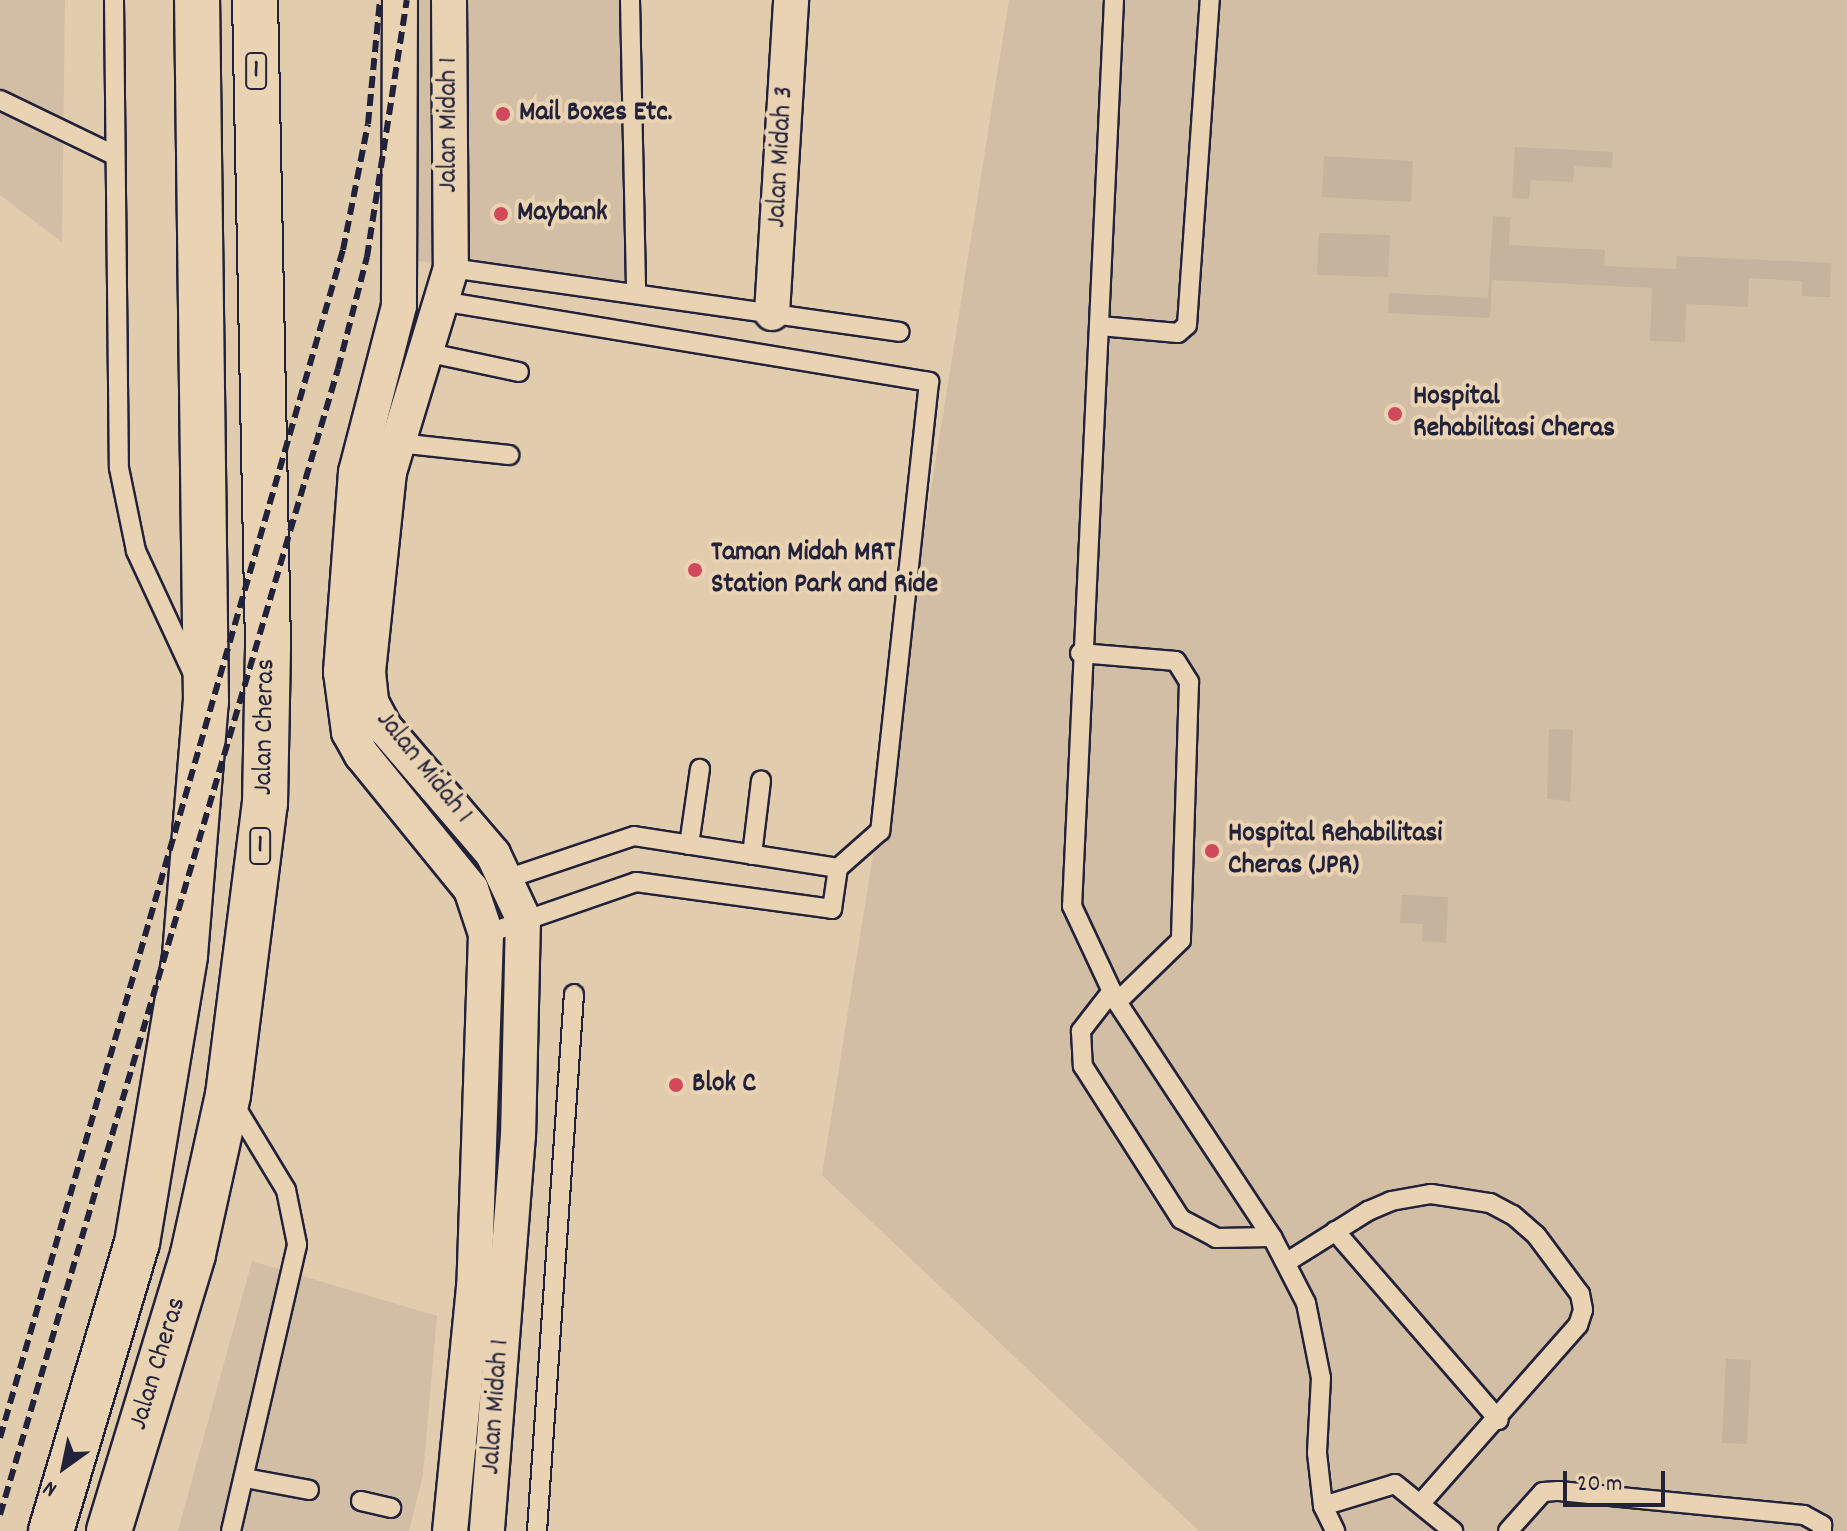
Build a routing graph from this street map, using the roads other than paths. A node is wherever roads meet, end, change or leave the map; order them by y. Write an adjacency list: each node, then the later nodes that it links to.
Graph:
1 (114, 0): 11 (lane)
2 (197, 0): 23 (highway, Jalan Cheras)
3 (255, 0): 35 (highway, Jalan Cheras / 1)
4 (400, 0): 30 (street, Jalan Midah 1)
5 (449, 0): 12 (street, Jalan Midah 1)
6 (630, 0): 13 (lane)
7 (791, 0): 15 (street, Jalan Midah 3)
8 (1114, 0): 16 (lane)
9 (1210, 0): 16 (lane)
10 (0, 100): 11 (lane)
11 (114, 155): 23 (lane)
12 (451, 268): 13 (lane); 14 (street, Jalan Midah 1)
13 (636, 292): 15 (lane)
14 (441, 301): 18 (street, Jalan Midah 1); 28 (lane)
15 (772, 313): 17 (lane)
16 (1100, 326): 22 (lane)
17 (899, 332)
18 (425, 352): 19 (lane); 20 (street, Jalan Midah 1)
19 (519, 372)
20 (398, 443): 21 (lane); 29 (street, Jalan Midah 1)
21 (509, 455)
22 (1080, 653): 34 (lane); 34 (lane)
23 (206, 702): 46 (highway, Jalan Cheras)
24 (700, 769): 26 (lane)
25 (761, 781): 27 (lane)
26 (689, 845): 27 (lane); 29 (lane)
27 (752, 855): 28 (lane)
28 (838, 868): 31 (lane)
29 (506, 880): 30 (lane); 31 (street, Jalan Midah 1)
30 (471, 889): 32 (street, Jalan Midah 1)
31 (523, 918): 32 (lane); 50 (street, Jalan Midah 1)
32 (486, 934): 49 (street, Jalan Midah 1)
33 (574, 994): 51 (lane)
34 (1114, 997): 37 (lane); 37 (lane)
35 (228, 1095): 40 (lane); 47 (highway, Jalan Cheras / 1)
36 (1335, 1231): 38 (lane); 39 (lane); 39 (lane)
37 (1272, 1237): 38 (lane)
38 (1287, 1262): 44 (lane)
39 (1499, 1420): 43 (lane)
40 (245, 1478): 41 (lane); 48 (lane)
41 (309, 1490)
42 (361, 1501): 45 (lane)
43 (1421, 1503): 44 (lane); 53 (lane)
44 (1323, 1506): 52 (lane)
45 (391, 1508)
46 (51, 1531)
47 (109, 1531)
48 (231, 1531)
49 (450, 1531)
50 (487, 1531)
51 (537, 1531)
52 (1335, 1531)
53 (1453, 1531)
54 (1508, 1531): 55 (lane)
55 (1822, 1531)

